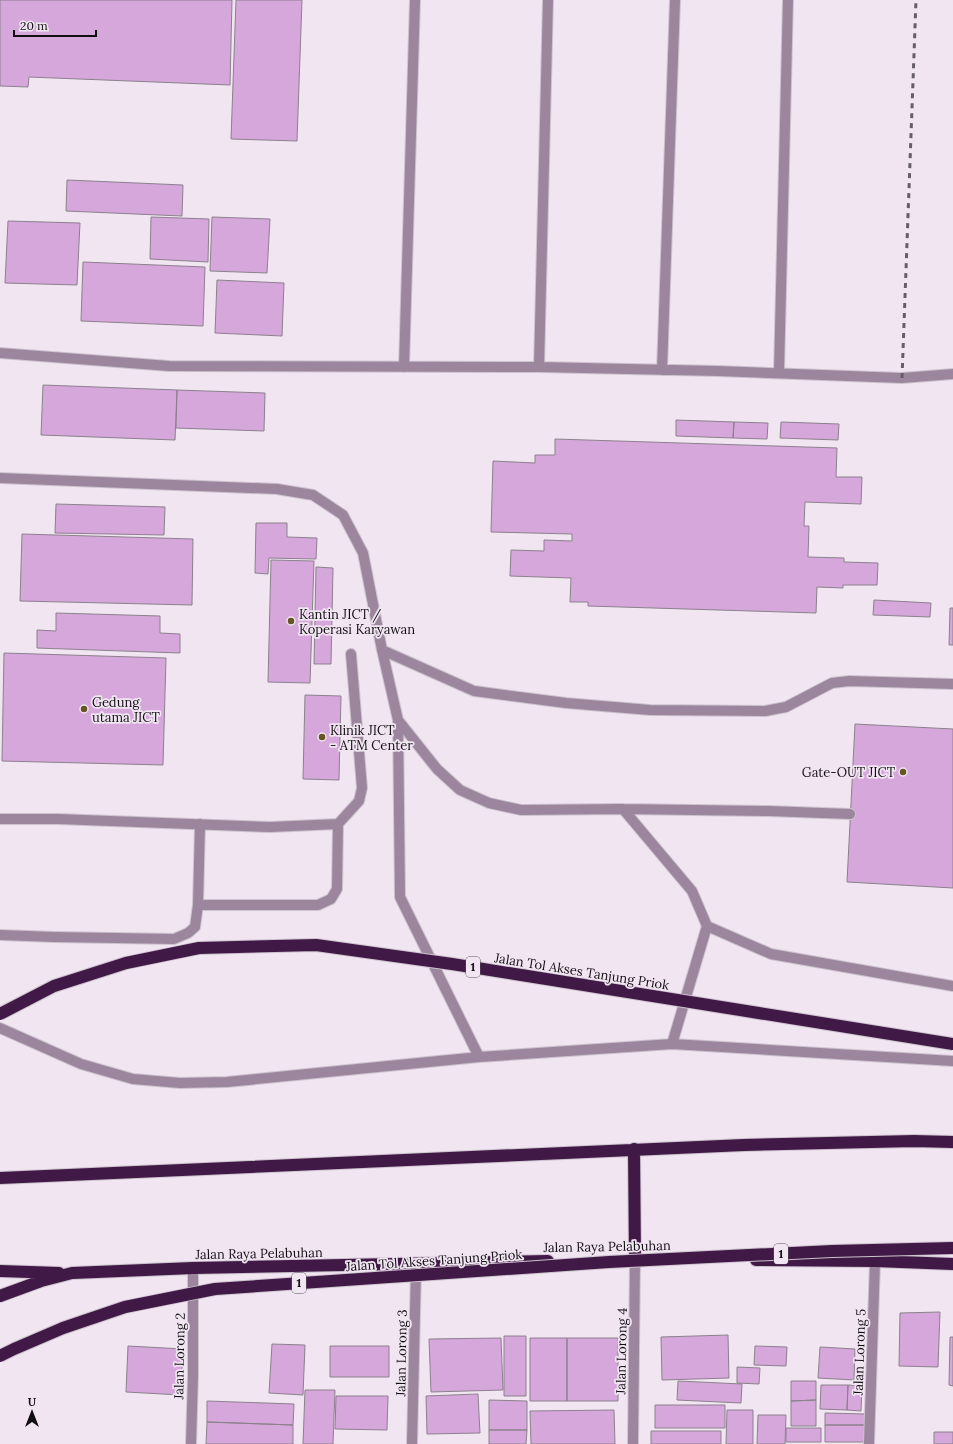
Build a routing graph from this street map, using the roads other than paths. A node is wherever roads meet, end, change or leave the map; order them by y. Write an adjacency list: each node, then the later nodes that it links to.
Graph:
1 (415, 0): 6 (street)
2 (548, 0): 7 (street)
3 (675, 0): 8 (street)
4 (788, 0): 9 (street)
5 (0, 353): 6 (street)
6 (404, 367): 7 (street)
7 (539, 368): 8 (street)
8 (662, 370): 9 (street)
9 (779, 372): 10 (street)
10 (953, 374)
11 (0, 478): 12 (street)
12 (382, 650): 14 (street); 15 (street)
13 (351, 654): 20 (street)
14 (953, 684)
15 (398, 720): 16 (street); 29 (street)
16 (623, 809): 17 (street); 22 (street)
17 (850, 814)
18 (0, 819): 19 (street)
19 (200, 824): 20 (street); 21 (street)
20 (338, 824): 21 (street)
21 (198, 905): 23 (street)
22 (707, 926): 24 (street); 27 (street)
23 (0, 935)
24 (953, 986)
25 (0, 1014): 28 (highway, Jalan Tol Akses Tanjung Priok / 1, bridge)
26 (0, 1028): 29 (street)
27 (672, 1044): 29 (street); 30 (street)
28 (953, 1044)
29 (479, 1057)
30 (953, 1061)
31 (953, 1142): 32 (highway)
32 (634, 1149): 33 (highway); 35 (highway)
33 (0, 1178)
34 (953, 1248): 43 (highway, Jalan Tol Akses Tanjung Priok / 1, bridge)
35 (635, 1259): 36 (highway, Jalan Raya Pelabuhan); 37 (highway, Jalan Raya Pelabuhan); 46 (street, Jalan Lorong 4)
36 (875, 1260): 38 (highway, Jalan Raya Pelabuhan); 47 (street, Jalan Lorong 5)
37 (416, 1263): 39 (highway, Jalan Raya Pelabuhan); 45 (street, Jalan Lorong 3)
38 (953, 1264)
39 (193, 1268): 41 (highway, Jalan Raya Pelabuhan); 44 (street, Jalan Lorong 2)
40 (0, 1271): 41 (highway)
41 (72, 1273): 42 (highway, Jalan Raya Pelabuhan)
42 (0, 1296)
43 (0, 1356)
44 (190, 1444)
45 (412, 1444)
46 (632, 1444)
47 (869, 1444)

